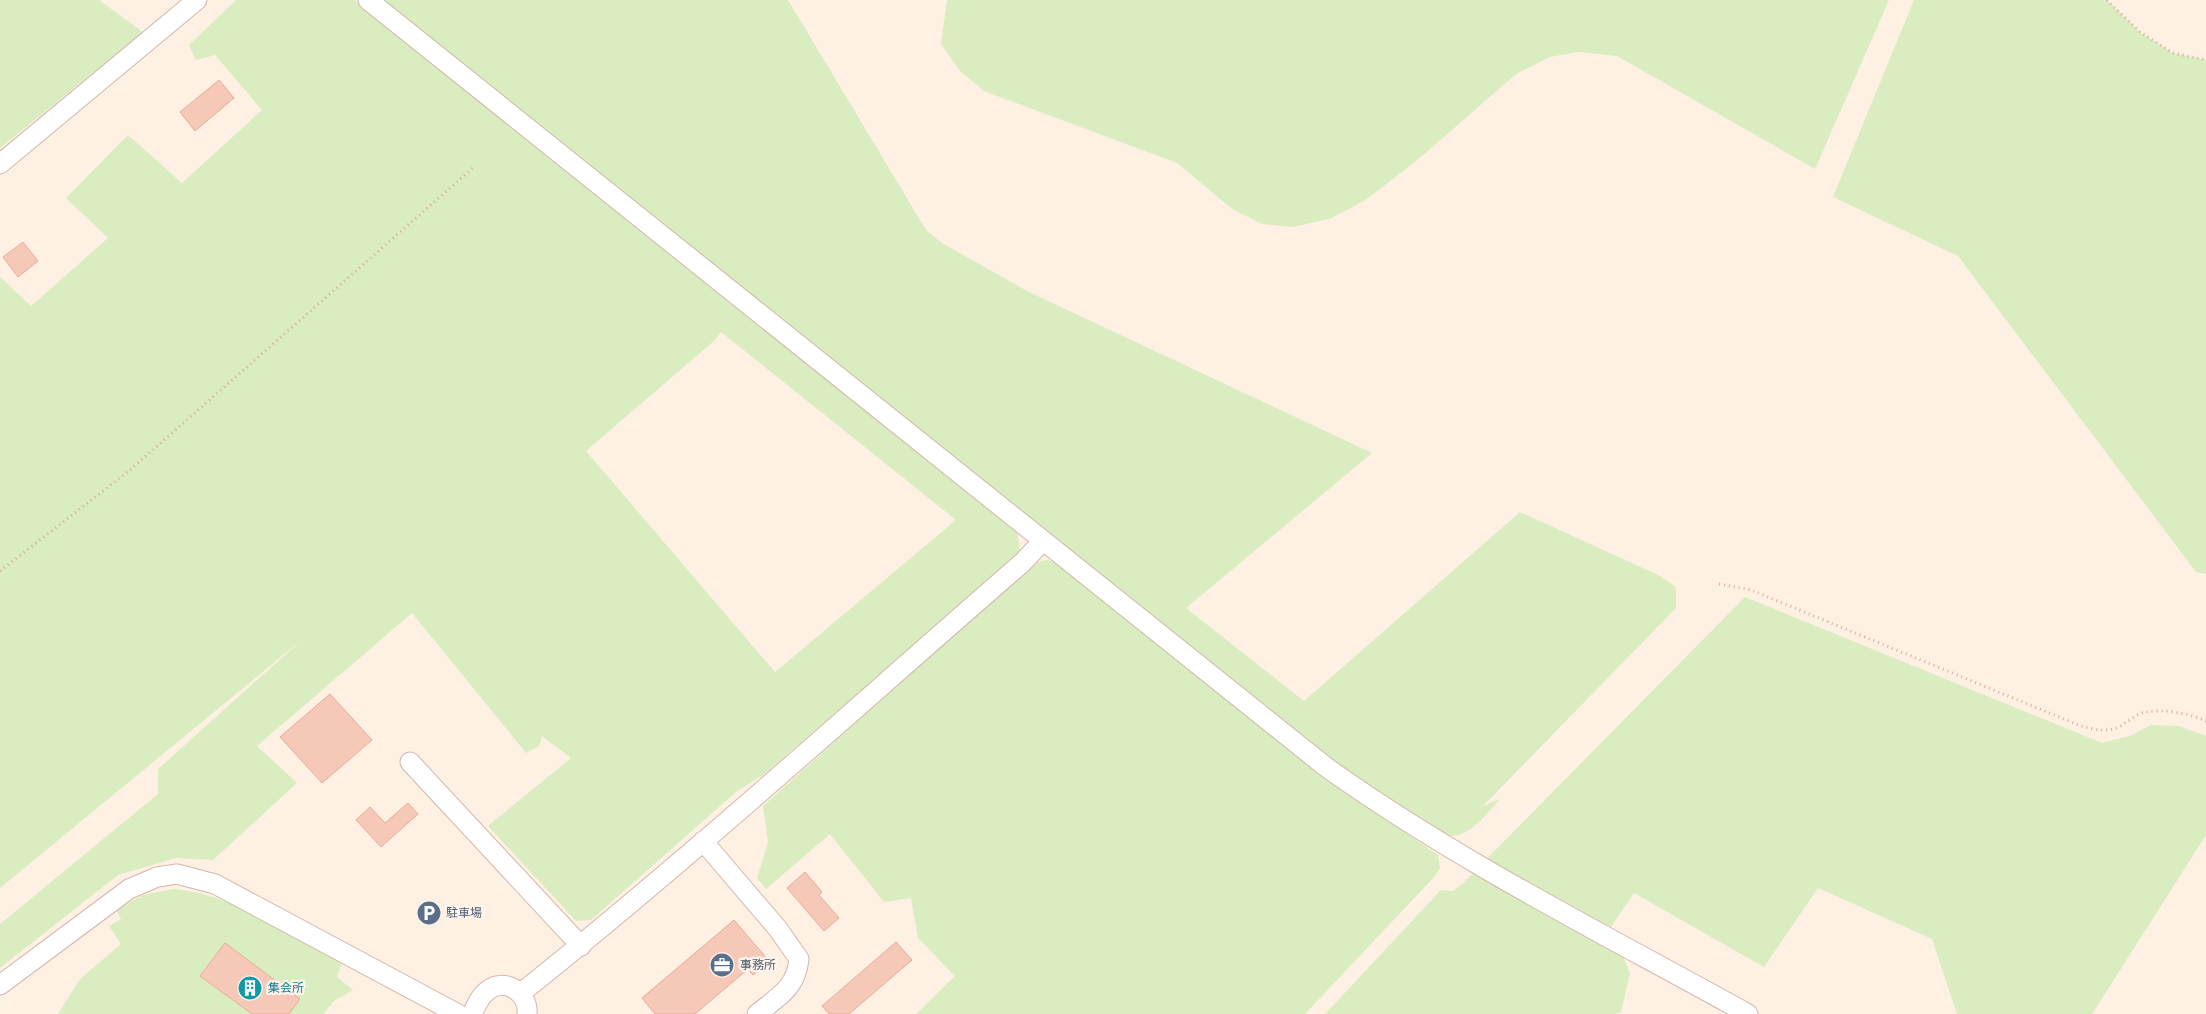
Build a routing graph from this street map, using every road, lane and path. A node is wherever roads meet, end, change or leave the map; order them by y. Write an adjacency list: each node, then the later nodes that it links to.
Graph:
1 (197, 0): 5 (street)
2 (368, 0): 7 (street)
3 (2107, 0): 4 (path)
4 (2206, 60)
5 (0, 164)
6 (475, 166): 8 (path)
7 (1042, 542): 12 (street); 20 (street)
8 (0, 570)
9 (1719, 584): 10 (path)
10 (2206, 721)
11 (410, 762): 13 (street)
12 (703, 841): 13 (street); 19 (street)
13 (581, 946): 15 (street)
14 (0, 985): 16 (street)
15 (521, 993): 17 (street); 18 (street)
16 (458, 1014)
17 (472, 1014)
18 (527, 1014)
19 (757, 1014)
20 (1748, 1014)

